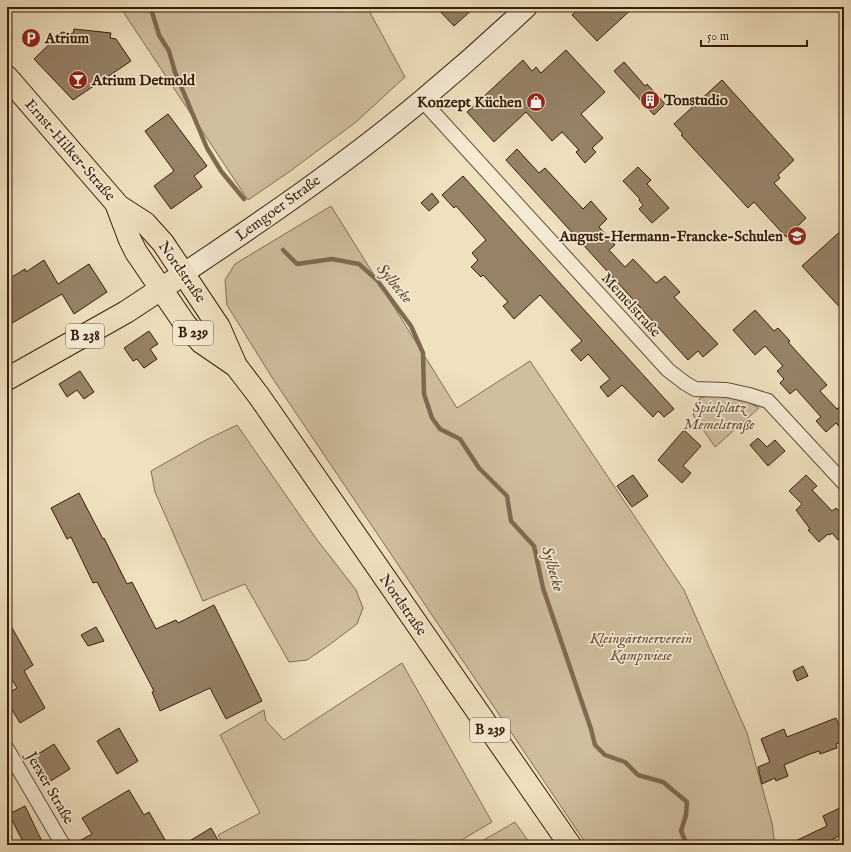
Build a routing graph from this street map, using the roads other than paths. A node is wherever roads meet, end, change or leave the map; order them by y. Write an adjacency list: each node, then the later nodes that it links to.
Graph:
1 (527, 7): 3 (main road, Lemgoer Straße)
2 (7, 77): 4 (main road, Ernst-Hilker-Straße / B 239)
3 (422, 100): 6 (main road, Lemgoer Straße); 10 (street, Memelstraße)
4 (117, 205): 5 (main road, Ernst-Hilker-Straße / B 239); 7 (main road, Ernst-Hilker-Straße / B 239)
5 (146, 223): 6 (main road, Nordstraße / B 239)
6 (184, 273): 7 (main road, Lemgoer Straße); 8 (main road, Nordstraße / B 239)
7 (161, 288): 8 (main road, Nordstraße / B 239); 9 (main road, Lemgoer Straße / B 238)
8 (236, 366): 13 (main road, Nordstraße / B 239)
9 (7, 379)
10 (844, 483)
11 (7, 749): 12 (street, Jerxer Straße)
12 (63, 845)
13 (570, 845)

